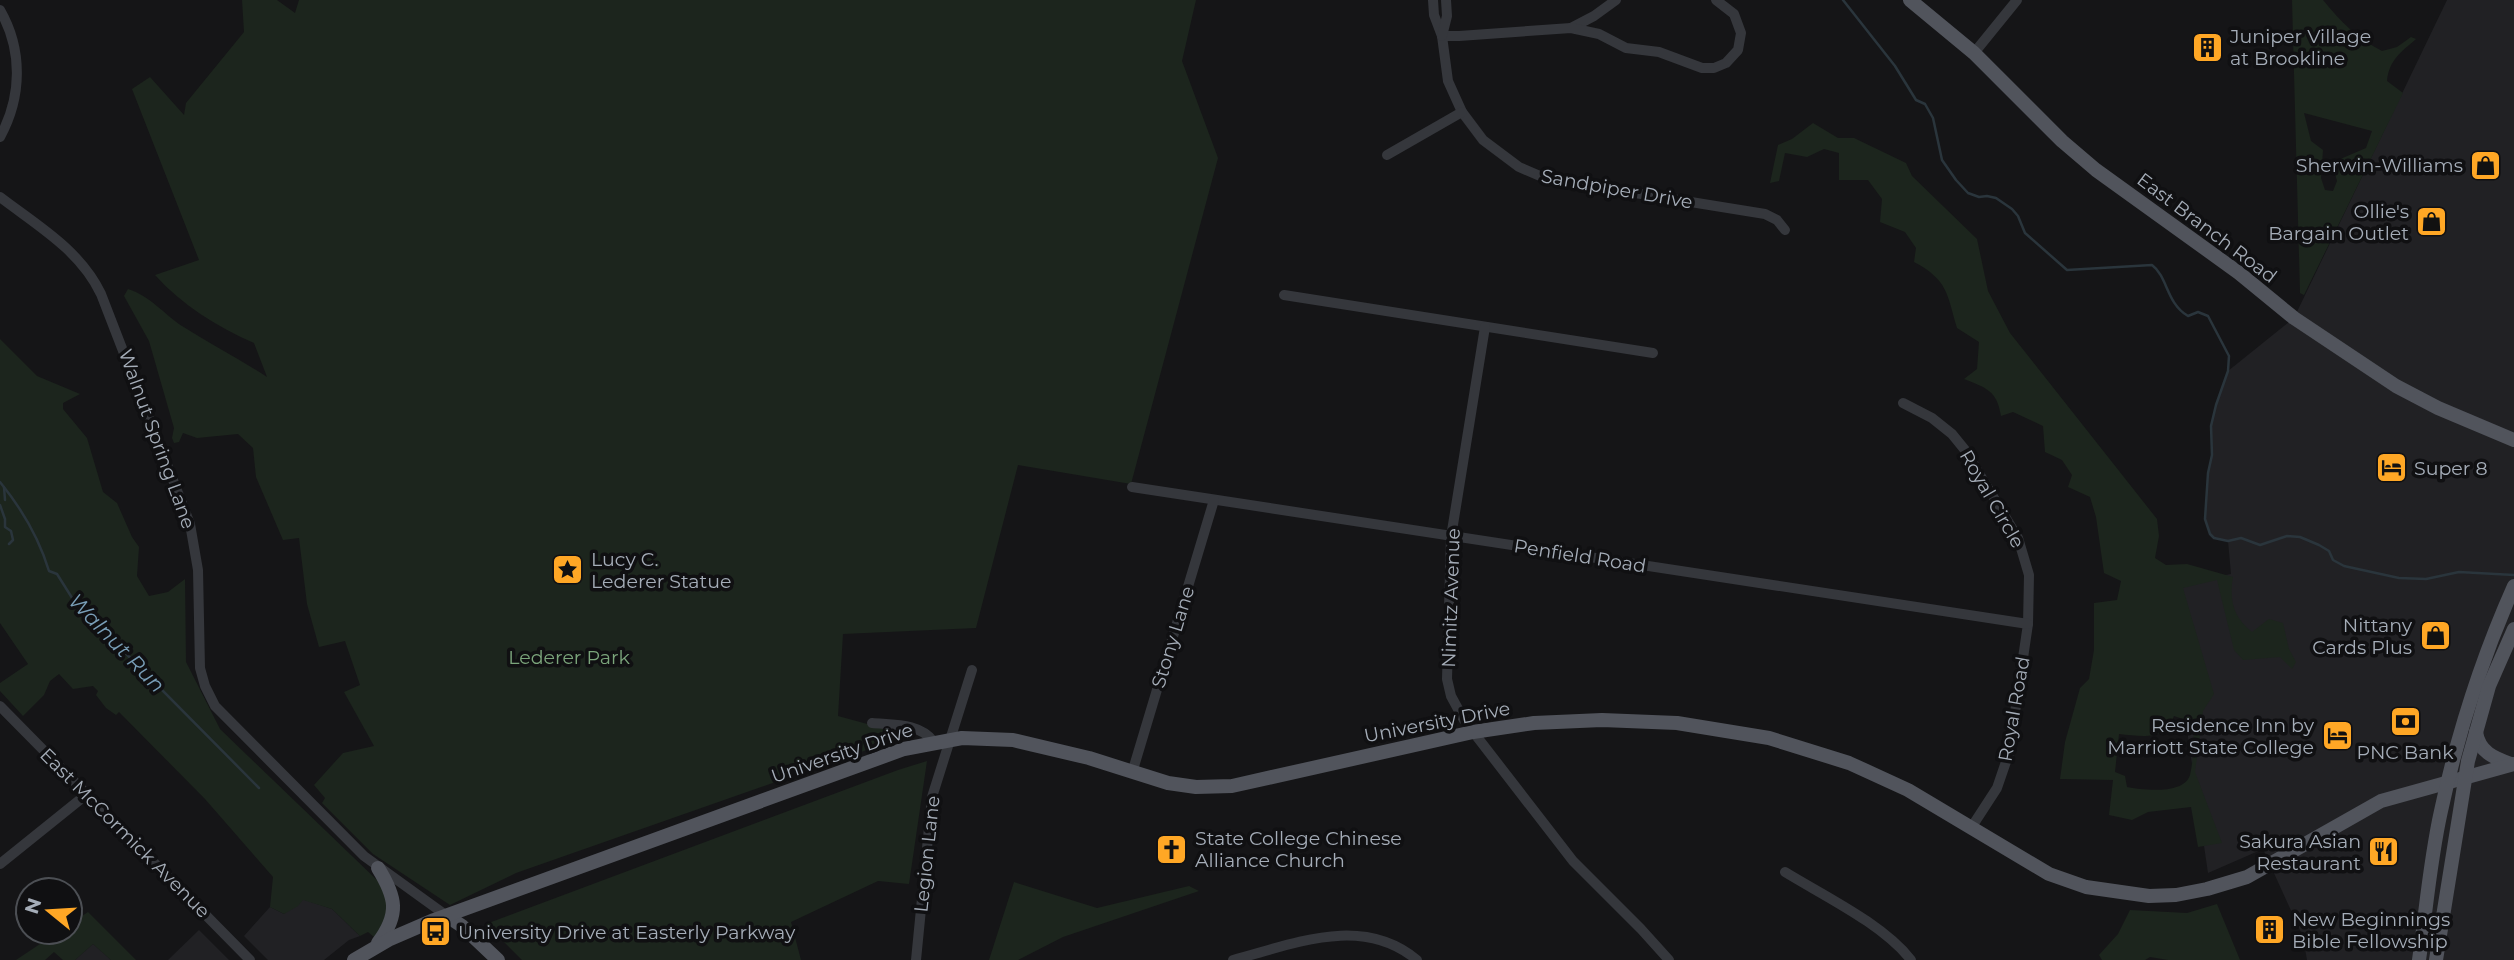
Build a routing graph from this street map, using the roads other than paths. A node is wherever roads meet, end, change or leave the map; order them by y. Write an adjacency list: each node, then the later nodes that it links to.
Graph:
1 (1433, 0): 10 (street, Sandpiper Drive)
2 (1446, 0): 10 (street, Sandpiper Drive)
3 (1616, 0): 8 (street)
4 (1716, 0): 11 (street)
5 (1910, 0): 12 (main road, East Branch Road)
6 (2017, 0): 12 (street)
7 (0, 10): 14 (street)
8 (1595, 15): 9 (street); 11 (street)
9 (1571, 28): 10 (street); 11 (street)
10 (1442, 36): 13 (street, Sandpiper Drive)
11 (1612, 41)
12 (1974, 53): 22 (main road, East Branch Road)
13 (1462, 112): 15 (street); 17 (street, Sandpiper Drive)
14 (0, 138)
15 (1387, 155)
16 (0, 197): 43 (street, Walnut Spring Lane)
17 (1785, 230)
18 (1284, 295): 19 (street)
19 (1485, 327): 20 (street); 25 (street, Nimitz Avenue)
20 (1653, 352)
21 (1903, 402): 27 (street, Royal Circle)
22 (2514, 440)
23 (1132, 487): 24 (street, Penfield Road)
24 (1214, 500): 25 (street, Penfield Road); 37 (street, Stony Lane)
25 (1451, 537): 27 (street, Penfield Road); 33 (street, Nimitz Avenue)
26 (2514, 586): 39 (main road)
27 (2028, 624): 41 (street, Royal Road)
28 (2514, 629): 32 (main road)
29 (972, 670): 34 (street, Legion Lane)
30 (0, 706): 40 (street, East McCormick Avenue)
31 (872, 723): 35 (street)
32 (2476, 730): 36 (main road); 38 (main road)
33 (1473, 732): 37 (main road, University Drive); 41 (main road, University Drive); 53 (street, Nimitz Avenue)
34 (951, 739): 35 (main road, University Drive); 37 (main road, University Drive); 50 (street, Legion Lane)
35 (934, 742): 45 (main road, University Drive)
36 (2513, 764): 38 (main road, University Drive)
37 (1132, 773)
38 (2465, 777): 39 (main road, University Drive); 56 (main road)
39 (2448, 783): 41 (main road, University Drive); 55 (main road)
40 (87, 794): 42 (street); 47 (street, East McCormick Avenue)
41 (1971, 828)
42 (0, 864)
43 (378, 868): 45 (street, Walnut Spring Lane); 46 (main road)
44 (1785, 872): 54 (street)
45 (447, 916): 46 (main road, University Drive); 49 (main road)
46 (376, 947): 48 (main road, University Drive)
47 (250, 960)
48 (354, 960)
49 (498, 960)
50 (916, 960)
51 (1234, 960): 52 (street)
52 (1417, 960)
53 (1669, 960)
54 (1911, 960)
55 (2419, 960)
56 (2436, 960)

